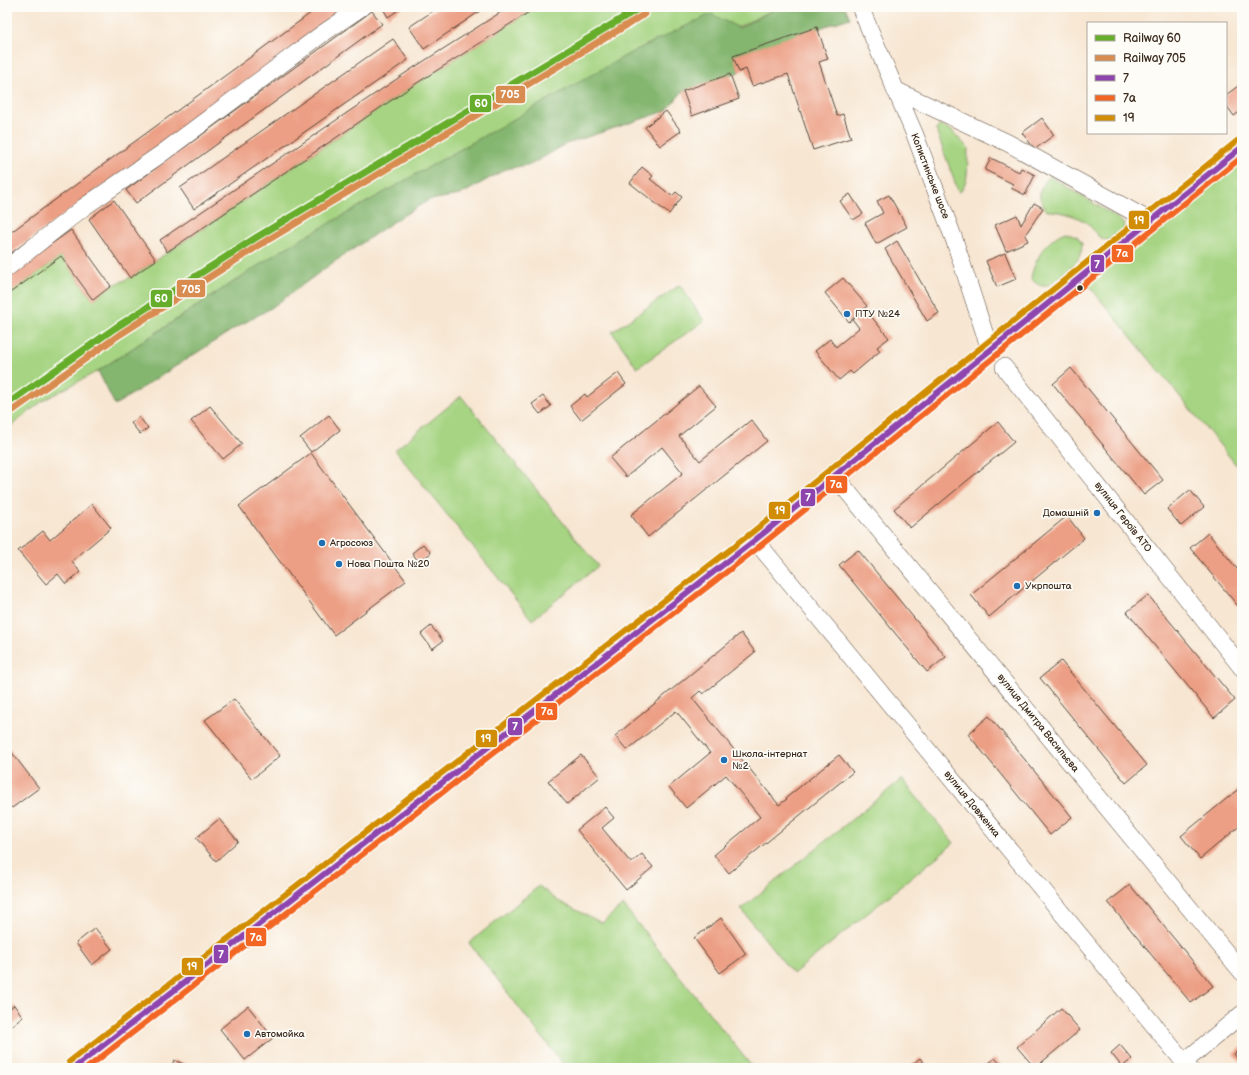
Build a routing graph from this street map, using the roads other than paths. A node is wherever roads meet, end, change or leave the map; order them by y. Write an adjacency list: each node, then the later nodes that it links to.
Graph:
1 (362, 7): 6 (street)
2 (860, 7): 3 (street, Копистинське шосе)
3 (895, 90): 5 (street); 7 (street, Копистинське шосе)
4 (1242, 147): 5 (street)
5 (1150, 221): 7 (street)
6 (7, 268)
7 (990, 350): 9 (street)
8 (1004, 367): 11 (street, вулиця Героїв АТО)
9 (834, 475): 10 (street); 12 (street, вулиця Дмитра Васильєва)
10 (755, 540): 14 (street, вулиця Довженка); 15 (street)
11 (1242, 668)
12 (1242, 972)
13 (1242, 1014): 14 (street)
14 (1187, 1065)
15 (74, 1068)

